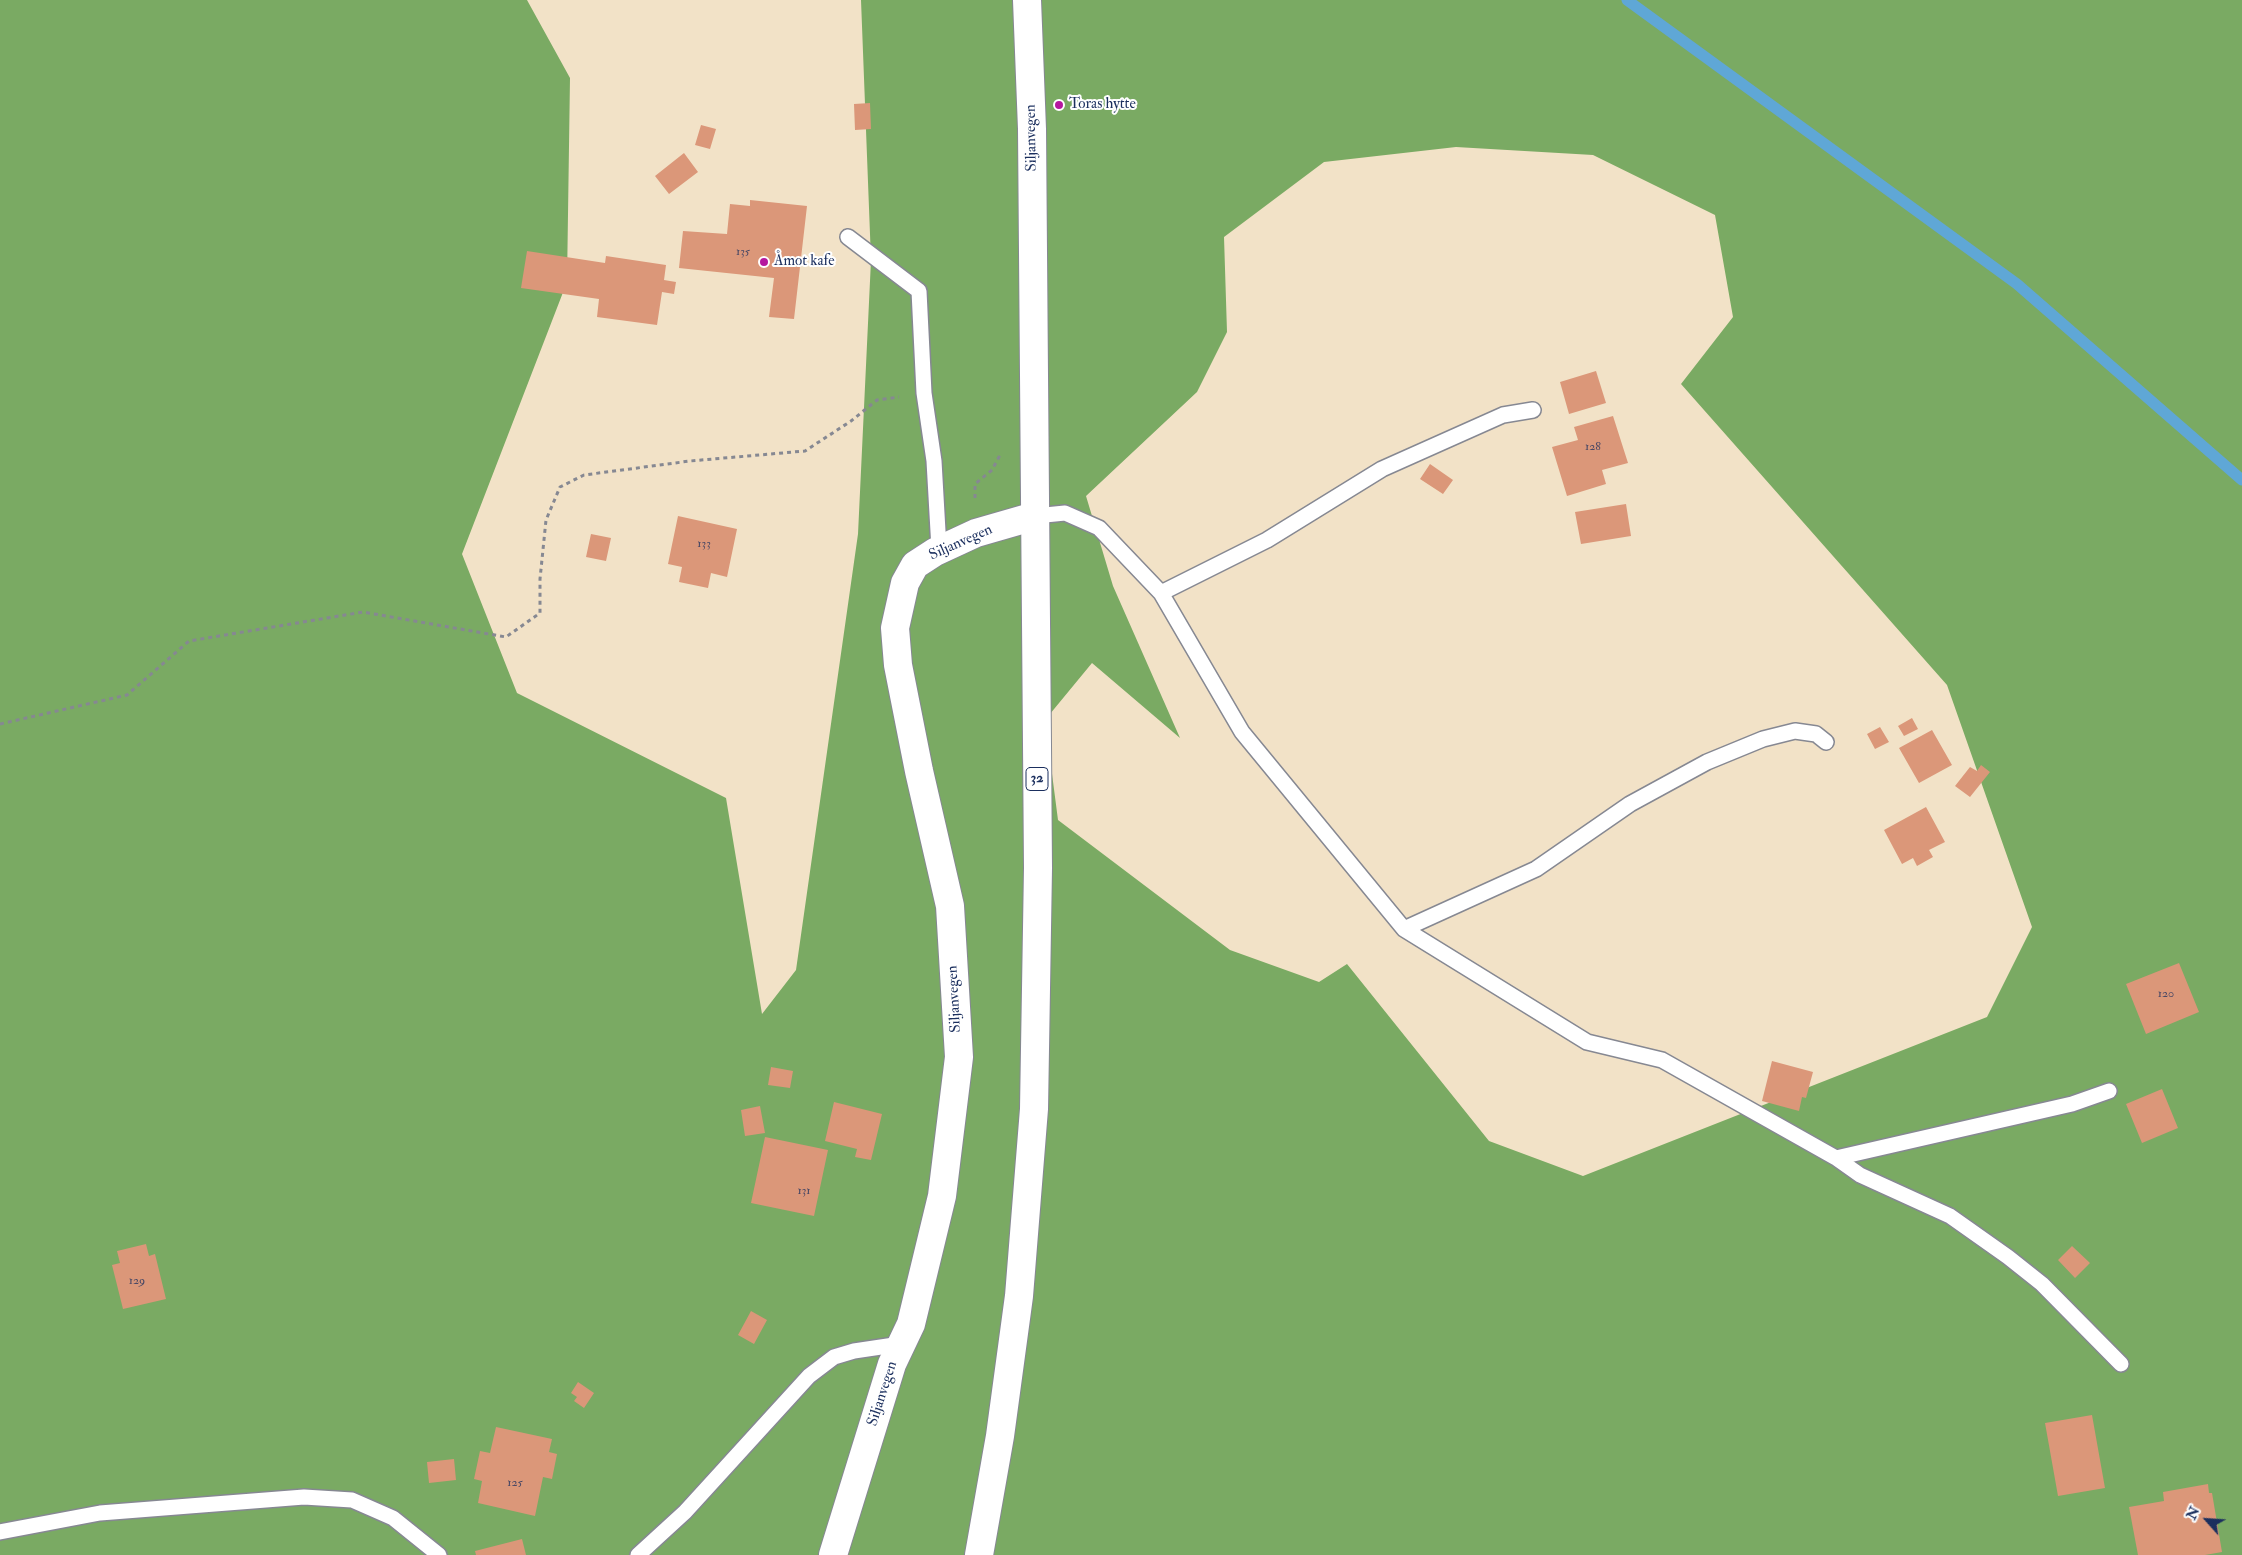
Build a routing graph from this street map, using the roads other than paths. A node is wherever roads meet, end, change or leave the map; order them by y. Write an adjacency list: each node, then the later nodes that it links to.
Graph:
1 (1027, 0): 4 (main road, Siljanvegen / 32)
2 (848, 237): 5 (lane)
3 (1533, 410): 6 (lane)
4 (1035, 516): 5 (main road, Siljanvegen); 6 (lane); 17 (main road, Siljanvegen / 32)
5 (939, 550): 11 (main road, Siljanvegen)
6 (1161, 593): 8 (lane)
7 (1826, 742): 8 (lane)
8 (1404, 929): 10 (lane)
9 (2109, 1091): 10 (lane)
10 (1836, 1158): 12 (lane)
11 (901, 1344): 15 (lane); 16 (main road, Siljanvegen)
12 (2121, 1364)
13 (0, 1532): 14 (lane)
14 (439, 1555)
15 (638, 1555)
16 (833, 1555)
17 (979, 1555)

